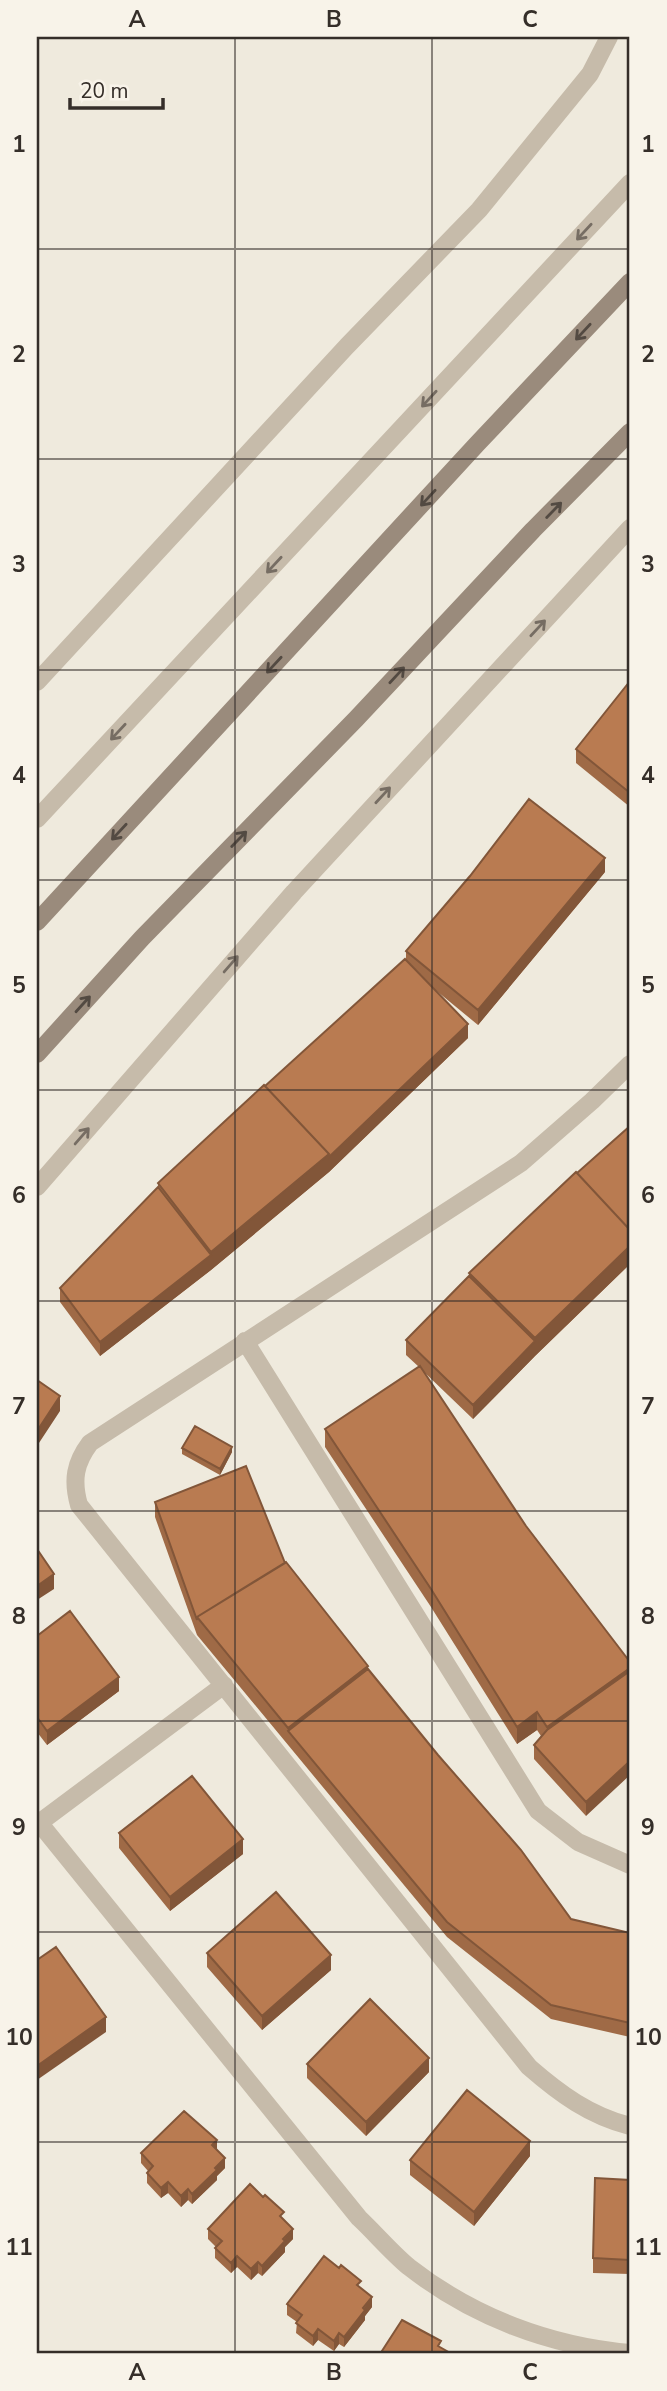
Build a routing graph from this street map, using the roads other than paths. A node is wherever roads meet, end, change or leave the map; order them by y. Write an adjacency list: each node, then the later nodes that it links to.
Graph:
1 (609, 37): 6 (street)
2 (630, 183): 7 (street, one-way to 7)
3 (630, 282): 8 (main road, one-way to 8)
4 (630, 432): 9 (main road, one-way to 4)
5 (630, 528): 11 (street, one-way to 5)
6 (37, 682)
7 (37, 819)
8 (37, 922)
9 (37, 1054)
10 (630, 1064): 12 (street)
11 (37, 1187)
12 (245, 1341): 13 (street); 15 (street)
13 (224, 1685): 14 (street); 16 (street)
14 (38, 1821): 17 (street)
15 (630, 1865)
16 (630, 2126)
17 (630, 2353)

